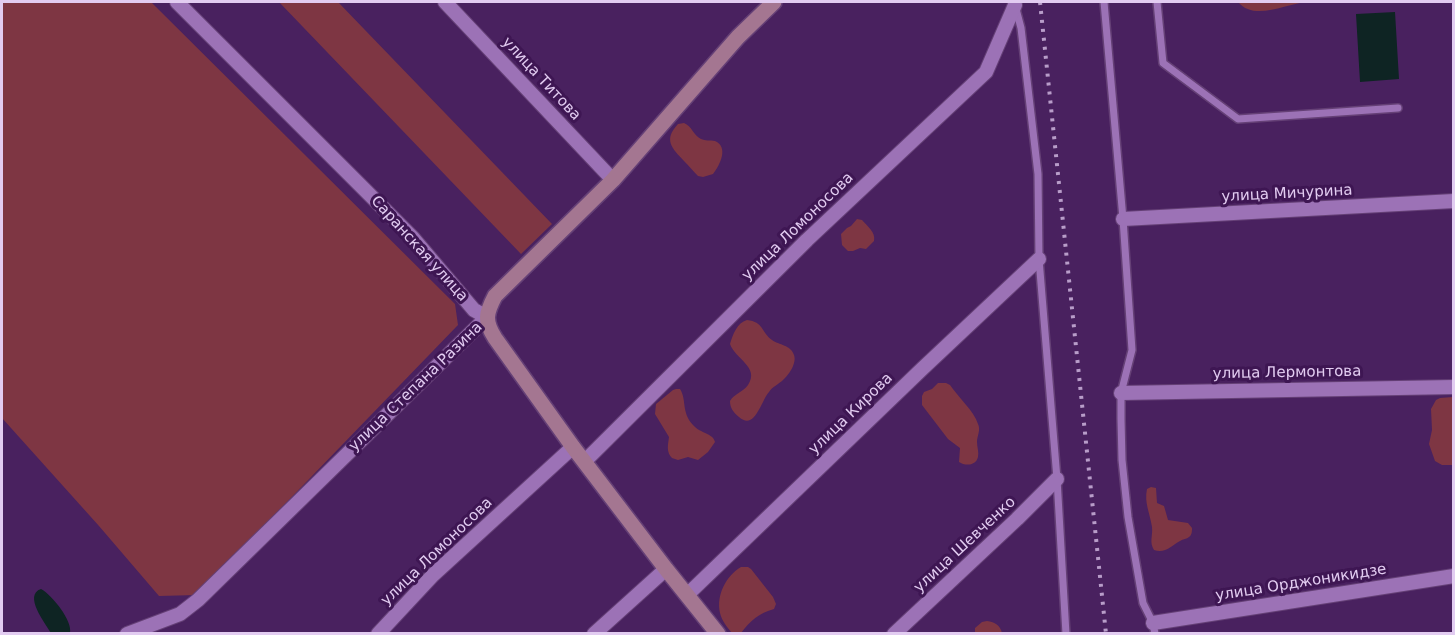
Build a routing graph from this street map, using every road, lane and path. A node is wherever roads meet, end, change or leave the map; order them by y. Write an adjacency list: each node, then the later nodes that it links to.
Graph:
1 (177, 2): 12 (street, Саранская улица)
2 (445, 2): 8 (street, улица Титова)
3 (774, 2): 8 (street, улица Степана Разина)
4 (1104, 2): 10 (lane)
5 (1157, 2): 7 (lane)
6 (1016, 3): 11 (lane); 16 (street, улица Ломоносова)
7 (1398, 108)
8 (613, 180): 12 (street, улица Степана Разина)
9 (1454, 201): 10 (street, улица Мичурина)
10 (1123, 219): 14 (lane)
11 (1040, 259): 17 (lane); 20 (street, улица Кирова)
12 (487, 317): 15 (street, Саранская улица); 21 (street, улица Степана Разина)
13 (1454, 387): 14 (street, улица Лермонтова)
14 (1121, 393): 22 (lane)
15 (573, 447): 16 (street, Саранская улица); 24 (street, улица Ломоносова)
16 (585, 461): 18 (street, Саранская улица)
17 (1057, 479): 27 (street, улица Шевченко); 28 (lane)
18 (666, 569): 20 (street, Саранская улица); 25 (street)
19 (1454, 576): 22 (street, улица Орджоникидзе)
20 (687, 595): 26 (street, Саранская улица)
21 (158, 628): 23 (street, улица Степана Разина)
22 (1154, 628)
23 (127, 633)
24 (378, 633)
25 (594, 633)
26 (718, 633)
27 (894, 633)
28 (1066, 633)

